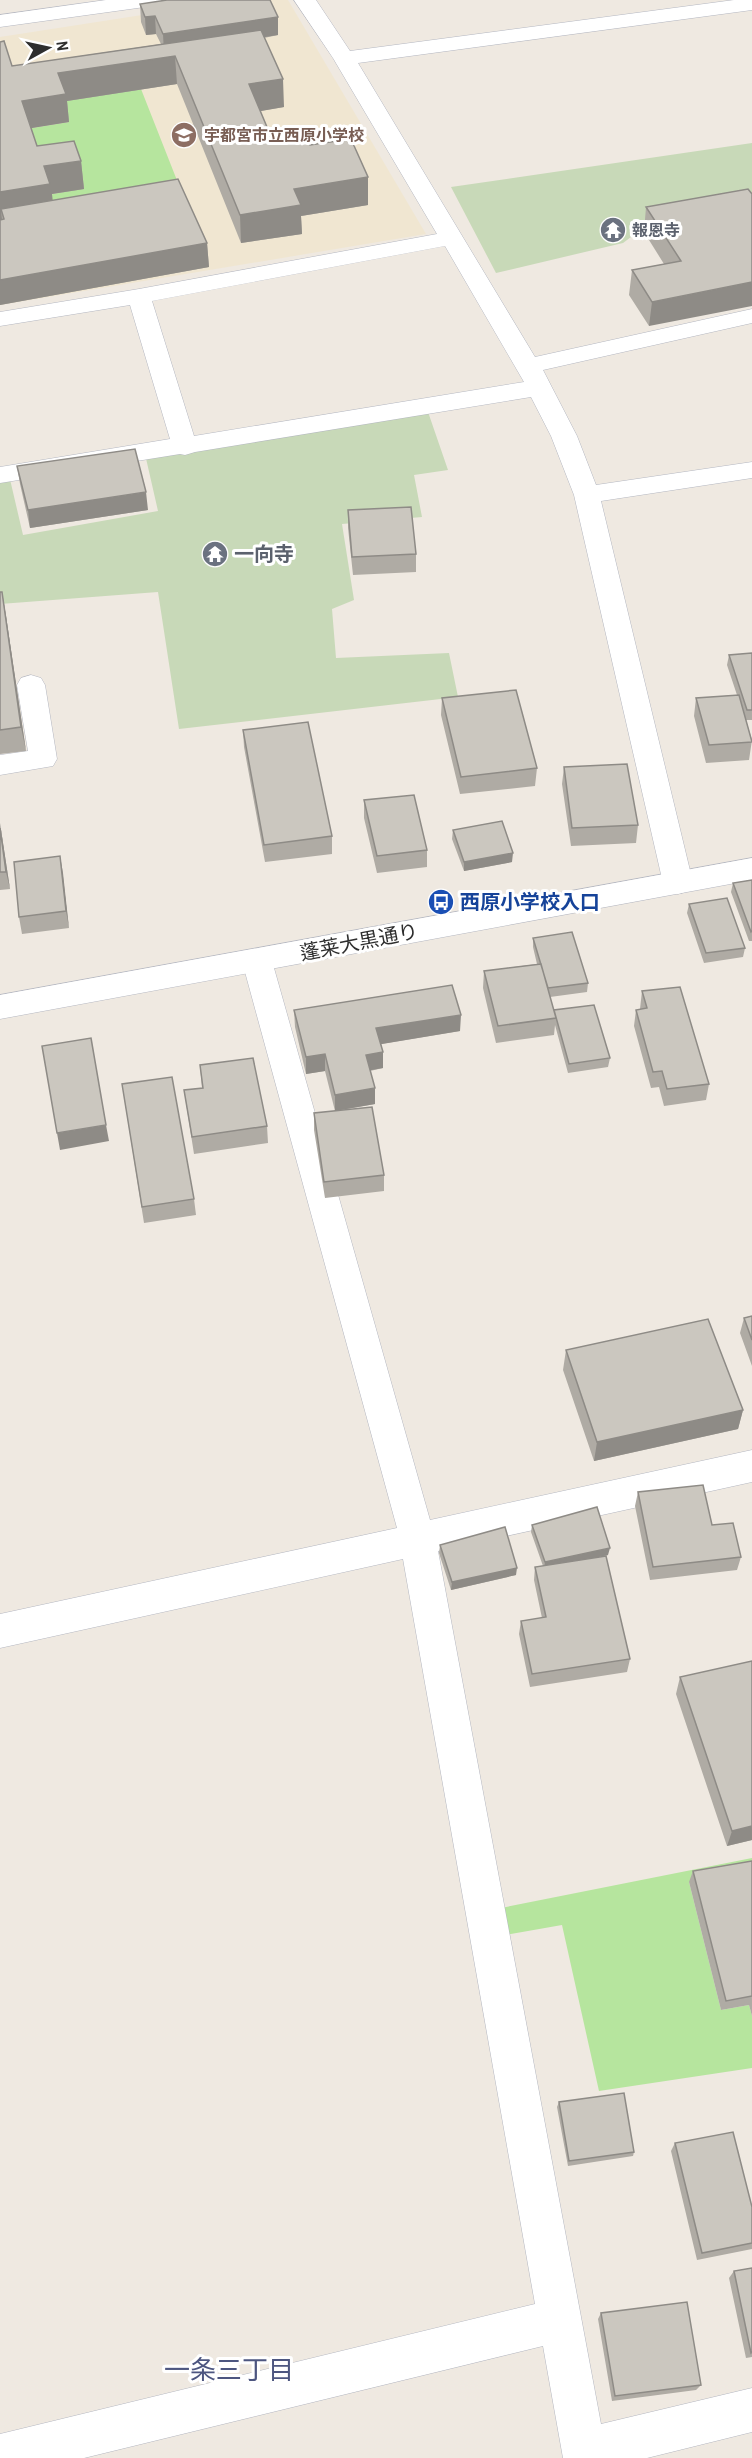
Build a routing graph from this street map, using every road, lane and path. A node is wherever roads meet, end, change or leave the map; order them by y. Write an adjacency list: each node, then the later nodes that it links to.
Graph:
1 (152, 0): 5 (street)
2 (305, 0): 6 (street)
3 (752, 4): 4 (street)
4 (692, 6): 6 (street)
5 (0, 21)
6 (344, 58): 7 (street)
7 (452, 238): 8 (street); 11 (street)
8 (139, 296): 10 (street); 12 (street)
9 (752, 316): 11 (street)
10 (0, 318)
11 (533, 377): 12 (street); 15 (street)
12 (184, 447): 14 (street)
13 (752, 470): 15 (street)
14 (0, 475)
15 (587, 495): 19 (street)
16 (31, 685): 17 (street)
17 (0, 765)
18 (752, 869): 19 (street, 蓬莱大黒通り)
19 (678, 883): 20 (street, 蓬莱大黒通り)
20 (257, 961): 21 (street, 蓬莱大黒通り); 23 (street)
21 (0, 1007)
22 (752, 1466): 23 (street)
23 (418, 1540): 24 (street); 25 (street)
24 (0, 1631)
25 (560, 2320): 27 (street); 28 (street)
26 (752, 2410): 27 (street)
27 (584, 2455)
28 (0, 2456)

